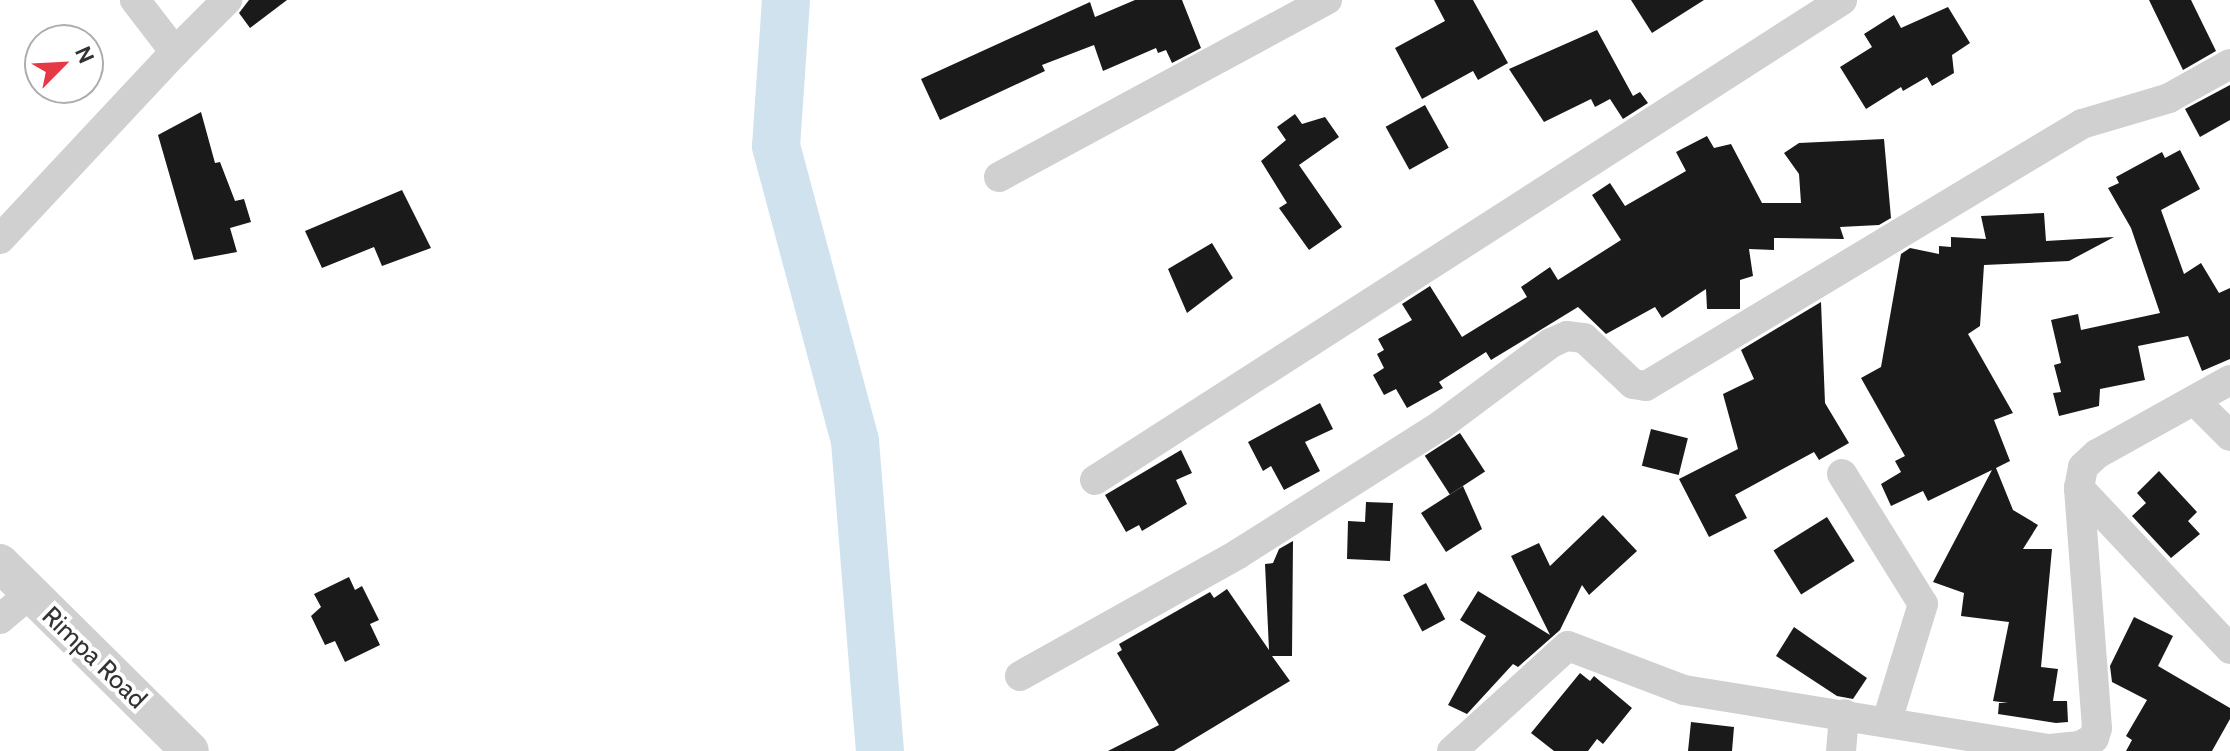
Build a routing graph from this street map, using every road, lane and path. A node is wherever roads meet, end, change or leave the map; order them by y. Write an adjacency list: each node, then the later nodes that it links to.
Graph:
1 (135, 0): 5 (street)
2 (227, 0): 5 (street)
3 (1327, 0): 7 (street)
4 (1842, 0): 13 (street)
5 (175, 52): 8 (street)
6 (2230, 64): 19 (street)
7 (999, 177)
8 (0, 239)
9 (2230, 380): 10 (street)
10 (2196, 402): 11 (street); 14 (street)
11 (2230, 436)
12 (1842, 474): 21 (street)
13 (1095, 480)
14 (2079, 488): 18 (street); 21 (street)
15 (0, 563): 16 (street, Rimpa Road)
16 (29, 595): 17 (street); 22 (street, Rimpa Road)
17 (0, 619)
18 (2230, 649)
19 (1020, 676)
20 (1844, 714): 21 (street); 23 (street); 24 (street)
21 (1887, 721)
22 (190, 751)
23 (1452, 751)
24 (1841, 751)

